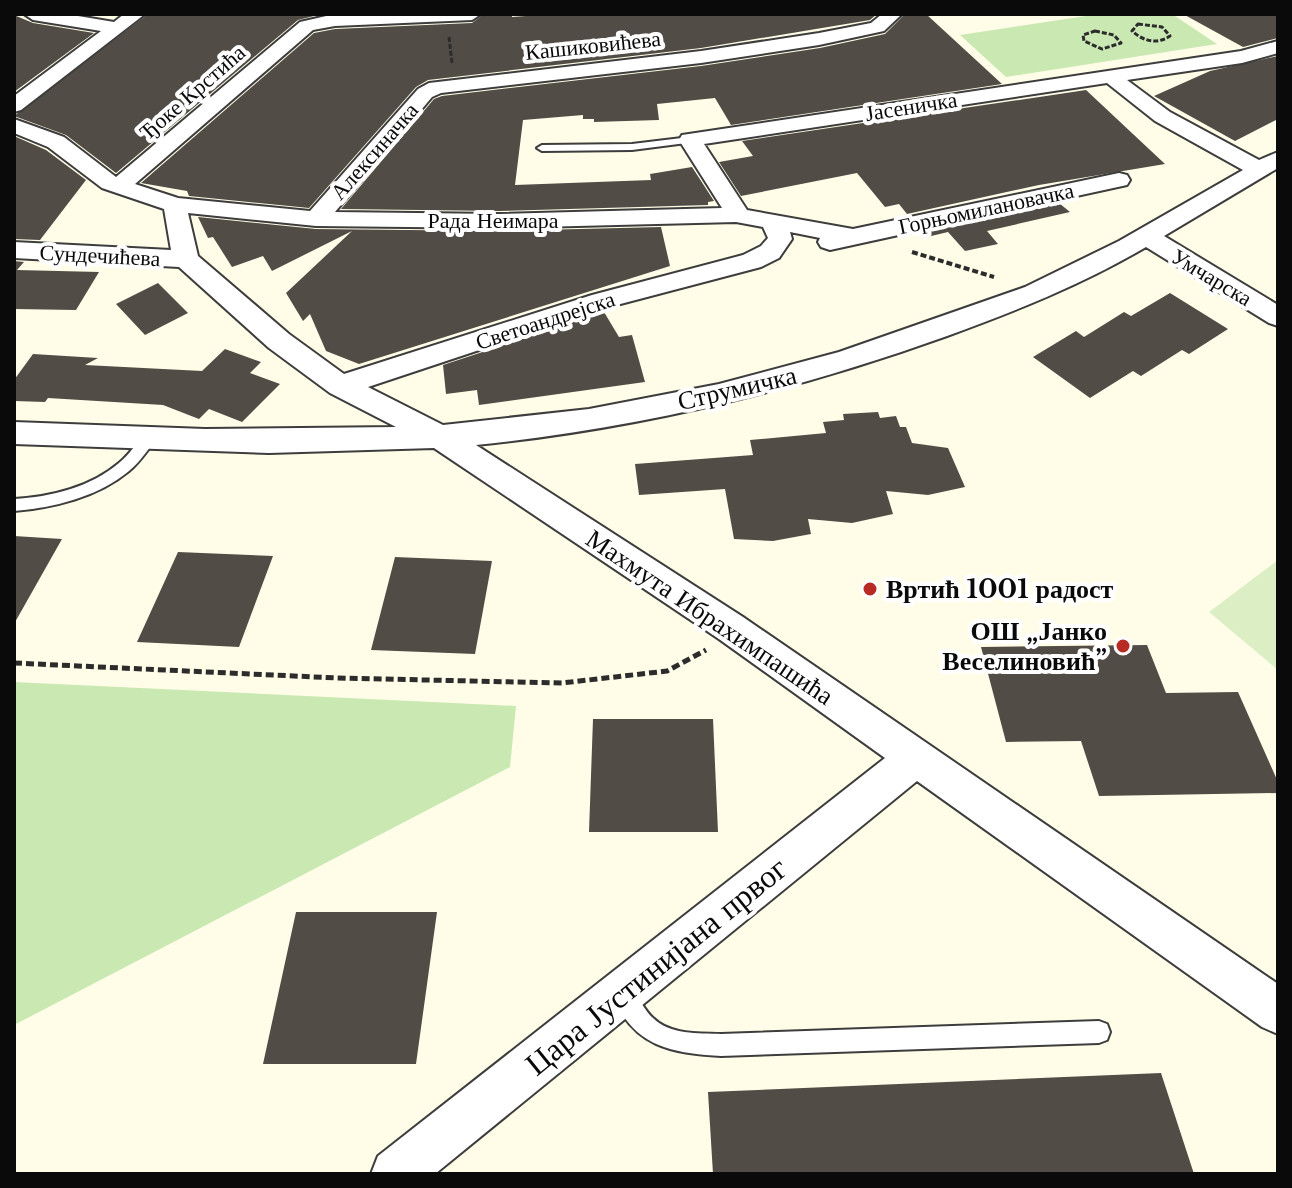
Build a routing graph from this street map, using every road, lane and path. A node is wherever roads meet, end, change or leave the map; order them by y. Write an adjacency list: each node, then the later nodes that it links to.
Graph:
1 (33, 14): 7 (street)
2 (136, 14): 7 (street)
3 (472, 14): 5 (street, Ђоке Крстића)
4 (893, 14): 12 (street, Кашиковићева)
5 (447, 16): 6 (street, Ђоке Крстића); 12 (path)
6 (336, 17): 19 (street, Ђоке Крстића)
7 (116, 28): 13 (street)
8 (1134, 34): 8 (path); 9 (path)
9 (1118, 37): 9 (path)
10 (1278, 47): 11 (street, Јасеничка)
11 (1111, 76): 15 (street, Јасеничка); 17 (street)
12 (445, 85): 22 (street, Алексиначка)
13 (14, 106)
14 (14, 125): 19 (street, Рада Неимара)
15 (690, 140): 16 (lane, Јасеничка); 21 (street)
16 (542, 148)
17 (1268, 164): 25 (street, Струмичка)
18 (1119, 180): 24 (street, Горњомилановачка)
19 (118, 187): 20 (street, Рада Неимара)
20 (175, 205): 22 (street, Рада Неимара); 27 (street)
21 (736, 215): 22 (street, Рада Неимара); 23 (street, Рада Неимара)
22 (316, 219)
23 (768, 219): 24 (street, Рада Неимара); 28 (street, Светоандрејска)
24 (853, 237): 28 (street, Светоандрејска); 29 (path)
25 (1147, 237): 30 (street, Умчарска); 33 (street, Струмичка)
26 (14, 250): 27 (street, Сундечићева)
27 (186, 259): 31 (street, Махмута Ибрахимпашића)
28 (752, 261): 31 (street, Светоандрејска)
29 (987, 274)
30 (1278, 317)
31 (340, 386): 33 (street, Махмута Ибрахимпашића)
32 (14, 433): 34 (street, Струмичка)
33 (439, 436): 34 (street, Струмичка); 36 (street, Махмута Ибрахимпашића)
34 (149, 438): 35 (lane)
35 (14, 505)
36 (731, 628): 37 (path); 38 (street, Махмута Ибрахимпашића)
37 (14, 663)
38 (916, 757): 39 (street, Цара Јустинијана првог); 40 (street, Махмута Ибрахимпашића)
39 (622, 993): 41 (lane); 42 (street, Цара Јустинијана првог)
40 (1278, 1011)
41 (1099, 1032)
42 (396, 1174)

